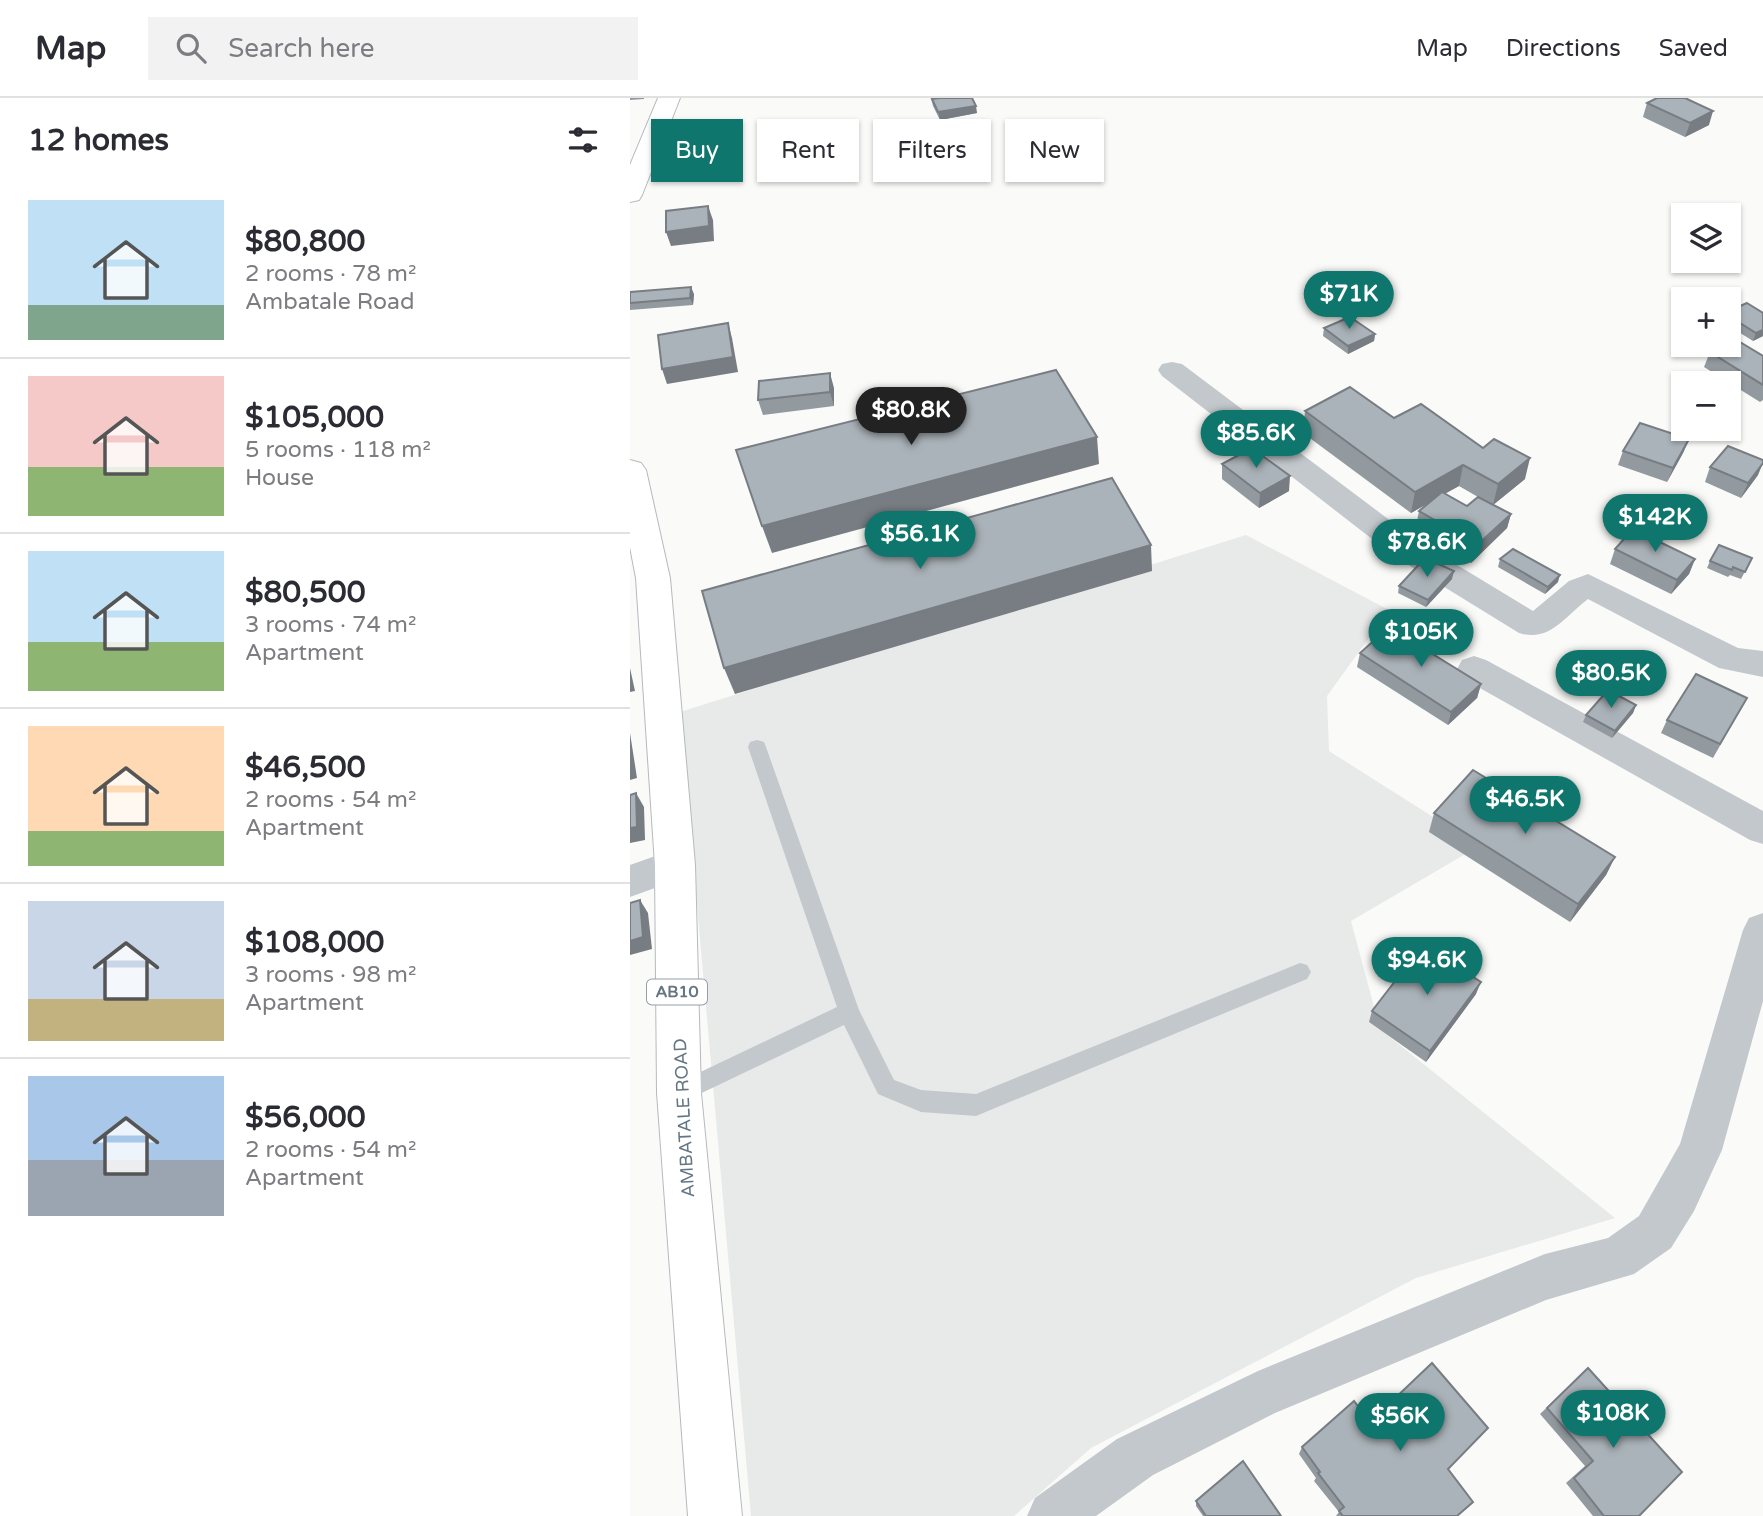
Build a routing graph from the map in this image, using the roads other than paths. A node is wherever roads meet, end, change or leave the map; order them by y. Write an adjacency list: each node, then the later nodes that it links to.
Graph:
1 (669, 98): 2 (main road)
2 (631, 190)
3 (1172, 370): 6 (street)
4 (630, 470): 5 (main road, AMBATALE ROAD / AB10)
5 (642, 581): 10 (main road, AMBATALE ROAD / AB10)
6 (1763, 664)
7 (1474, 669): 9 (street)
8 (757, 747): 14 (lane)
9 (1763, 829)
10 (675, 865): 11 (street); 15 (main road, AMBATALE ROAD / AB10)
11 (630, 881)
12 (1763, 930): 17 (street)
13 (1300, 972): 14 (lane)
14 (849, 1012): 15 (lane)
15 (680, 1093): 16 (main road, AMBATALE ROAD / AB10)
16 (715, 1516)
17 (1053, 1516)

